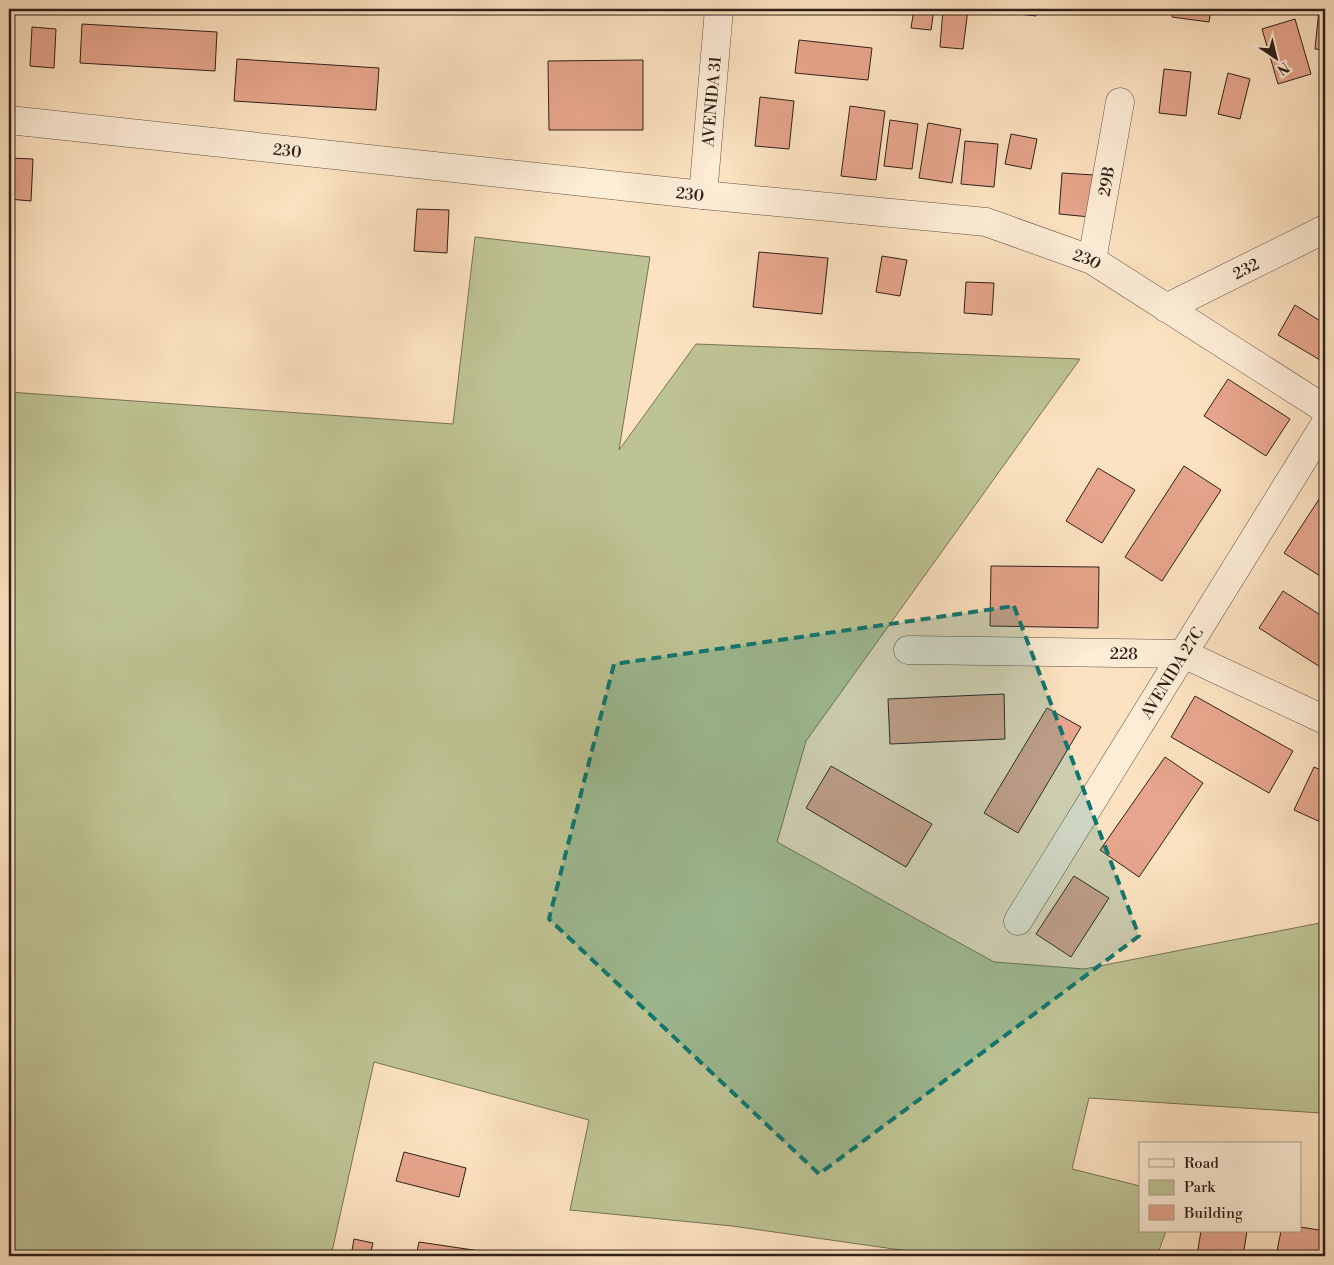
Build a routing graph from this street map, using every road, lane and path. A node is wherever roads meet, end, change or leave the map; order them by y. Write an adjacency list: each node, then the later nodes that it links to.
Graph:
1 (719, 9): 4 (street, AVENIDA 31)
2 (1120, 102): 6 (street, 29B)
3 (9, 120): 4 (street, 230)
4 (704, 195): 6 (street, 230)
5 (1325, 228): 7 (street, 232)
6 (1092, 260): 7 (street, 230)
7 (1166, 308): 8 (street, 230)
8 (1325, 409)
9 (1325, 424): 11 (street, AVENIDA 27C)
10 (908, 650): 11 (street, 228)
11 (1184, 654): 12 (street, 228); 13 (street, AVENIDA 27C)
12 (1325, 720)
13 (1018, 921)

